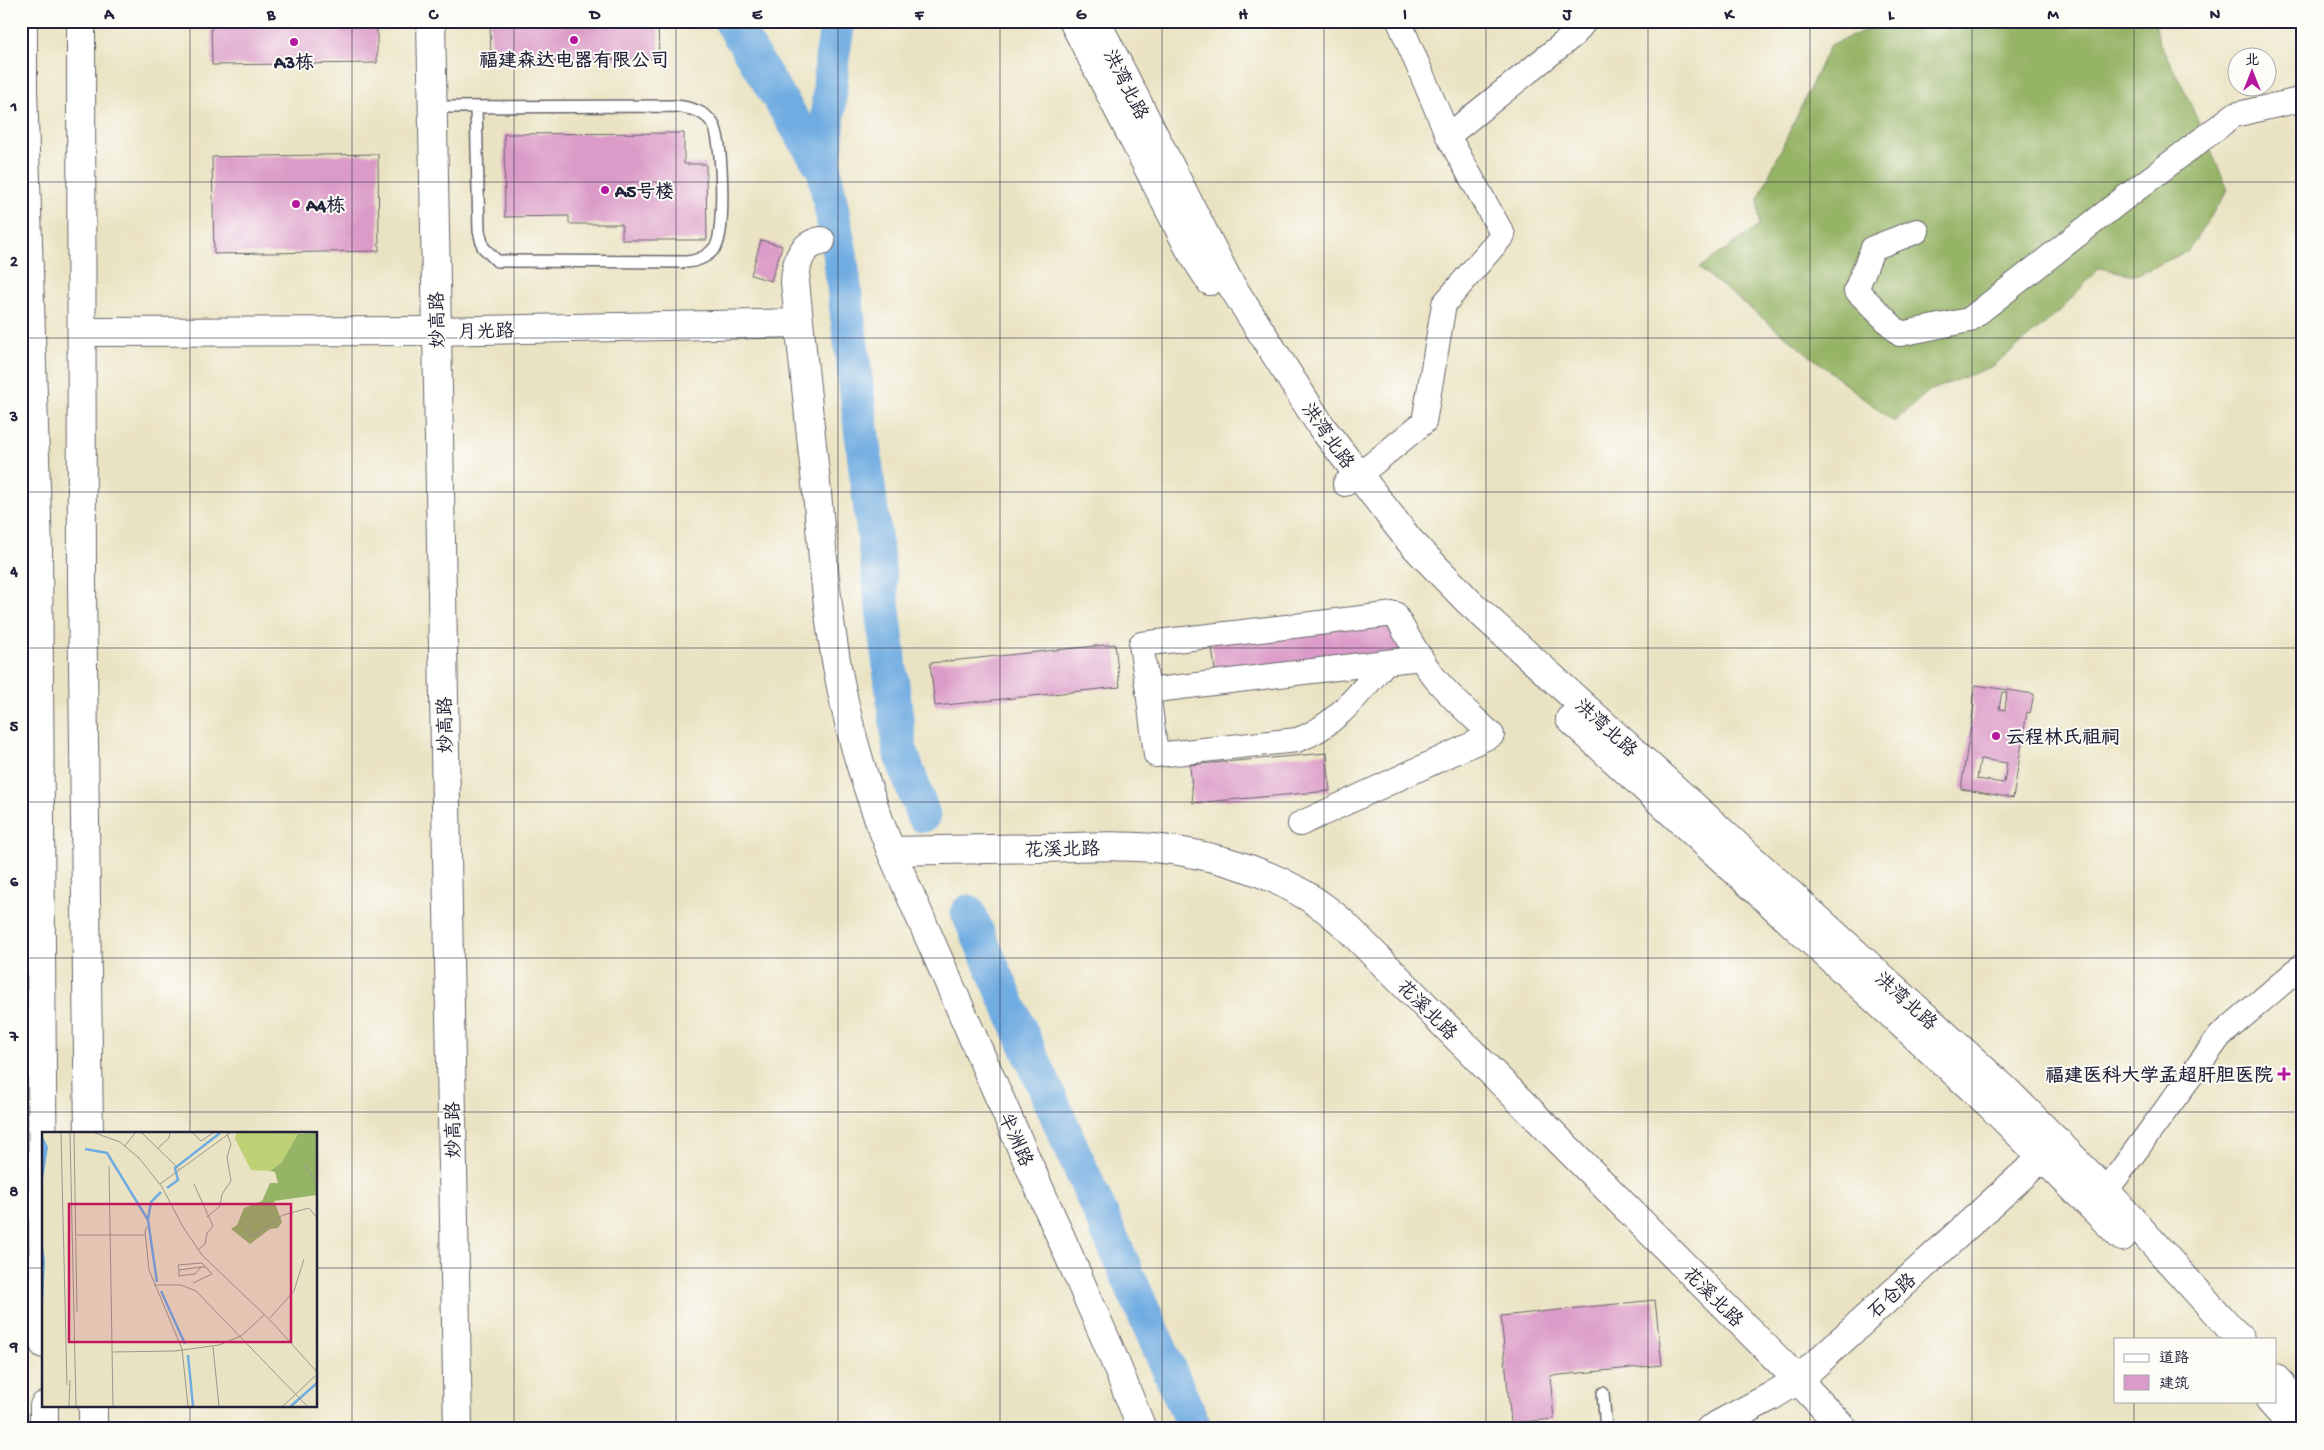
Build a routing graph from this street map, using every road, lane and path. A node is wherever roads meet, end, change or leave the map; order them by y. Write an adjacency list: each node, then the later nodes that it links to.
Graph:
1 (22, 21): 24 (main road)
2 (81, 21): 16 (main road)
3 (431, 21): 10 (main road, 妙高路)
4 (1073, 21): 17 (main road, 洪湾北路)
5 (1096, 21): 17 (main road, 洪湾北路)
6 (1399, 21): 11 (street)
7 (1585, 21): 11 (street)
8 (2303, 99): 12 (street)
9 (476, 107): 9 (lane); 10 (lane)
10 (432, 108): 15 (main road, 妙高路)
11 (1448, 136): 17 (street)
12 (1917, 231)
13 (821, 242): 14 (main road, 半洲路)
14 (799, 323): 15 (main road, 月光路); 22 (main road, 半洲路)
15 (436, 331): 16 (main road, 月光路); 39 (main road, 妙高路)
16 (83, 332): 25 (main road)
17 (1351, 480): 26 (main road, 洪湾北路)
18 (1421, 658): 19 (street); 20 (street); 21 (street)
19 (1386, 662): 20 (street); 20 (street)
20 (1148, 690)
21 (1300, 824)
22 (891, 851): 31 (main road, 花溪北路); 40 (main road, 半洲路)
23 (2303, 965): 27 (street)
24 (42, 1132)
25 (89, 1132)
26 (2052, 1149): 27 (main road, 洪湾北路); 28 (main road, 洪湾北路); 31 (main road, 石仓路)
27 (2106, 1191): 29 (main road, 洪湾北路)
28 (2213, 1338)
29 (2239, 1338)
30 (2276, 1379): 36 (main road)
31 (1798, 1380): 42 (main road, 石仓路); 43 (main road, 花溪北路)
32 (1604, 1393): 41 (lane)
33 (2271, 1402): 44 (main road)
34 (44, 1408): 37 (main road)
35 (93, 1408): 38 (main road)
36 (2303, 1408)
37 (44, 1429)
38 (93, 1429)
39 (458, 1429)
40 (1142, 1429)
41 (1606, 1429)
42 (1710, 1429)
43 (1844, 1429)
44 (2295, 1429)

